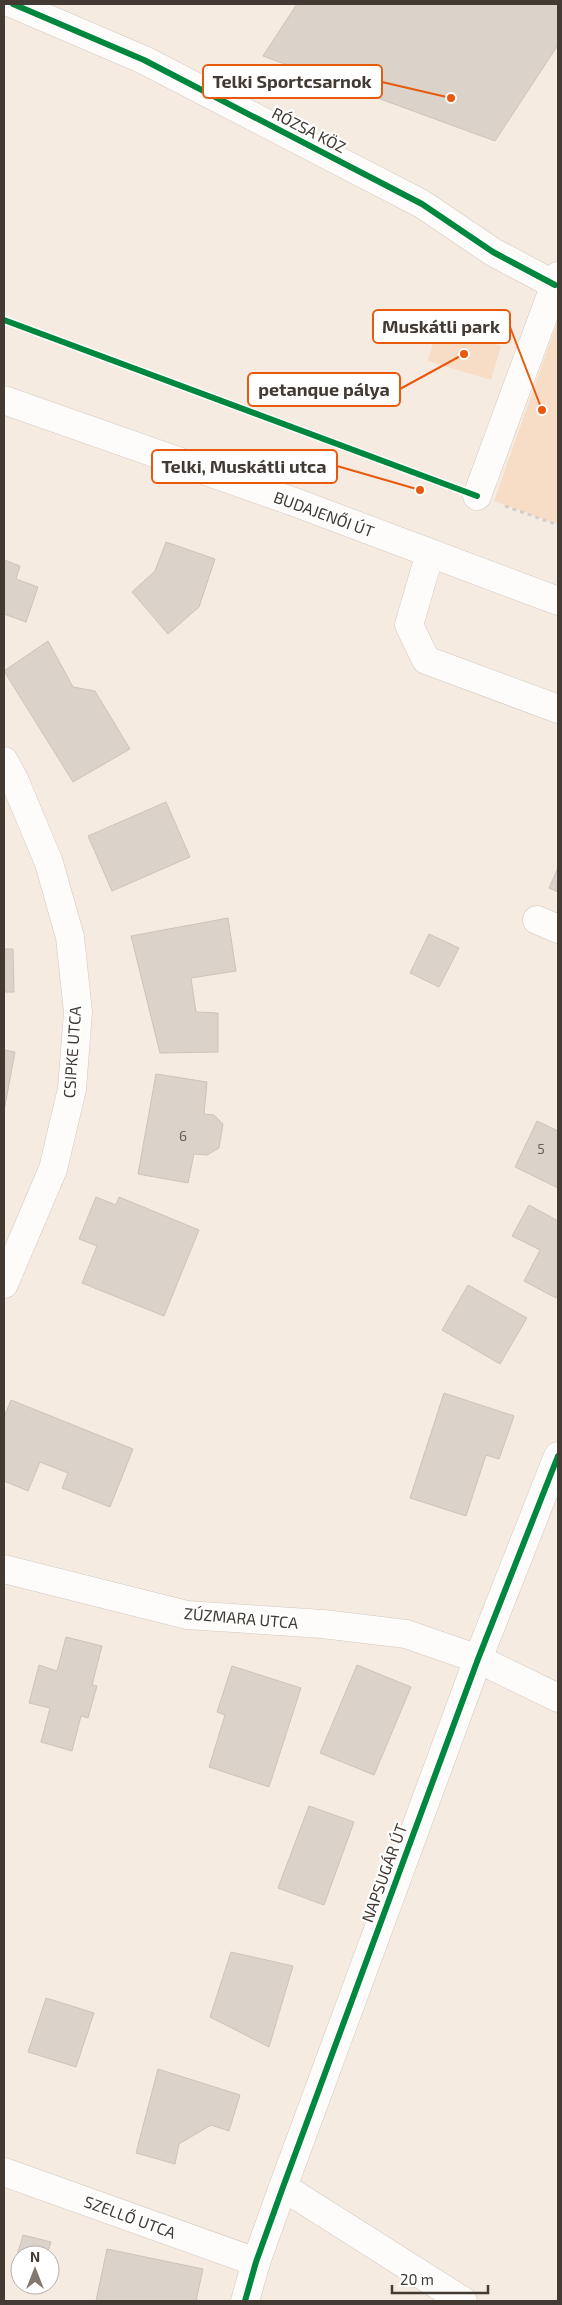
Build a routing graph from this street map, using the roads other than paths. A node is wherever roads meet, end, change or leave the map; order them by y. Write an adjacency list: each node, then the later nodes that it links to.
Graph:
1 (13, 4): 2 (street, RÓZSA KÖZ)
2 (557, 281): 4 (street)
3 (4, 400): 5 (street, BUDAJENŐI ÚT)
4 (477, 496)
5 (430, 553): 6 (street, BUDAJENŐI ÚT); 7 (street)
6 (558, 601)
7 (558, 709)
8 (4, 761): 9 (street, CSIPKE UTCA)
9 (4, 1284)
10 (558, 1456): 12 (street, NAPSUGÁR ÚT)
11 (4, 1569): 12 (street, ZÚZMARA UTCA)
12 (478, 1659): 13 (street, ZÚZMARA UTCA); 15 (street, NAPSUGÁR ÚT)
13 (558, 1698)
14 (4, 2172): 16 (street, SZELLŐ UTCA)
15 (282, 2187): 16 (street, NAPSUGÁR ÚT); 18 (street)
16 (256, 2262): 17 (street, NAPSUGÁR ÚT)
17 (245, 2301)
18 (463, 2301)

